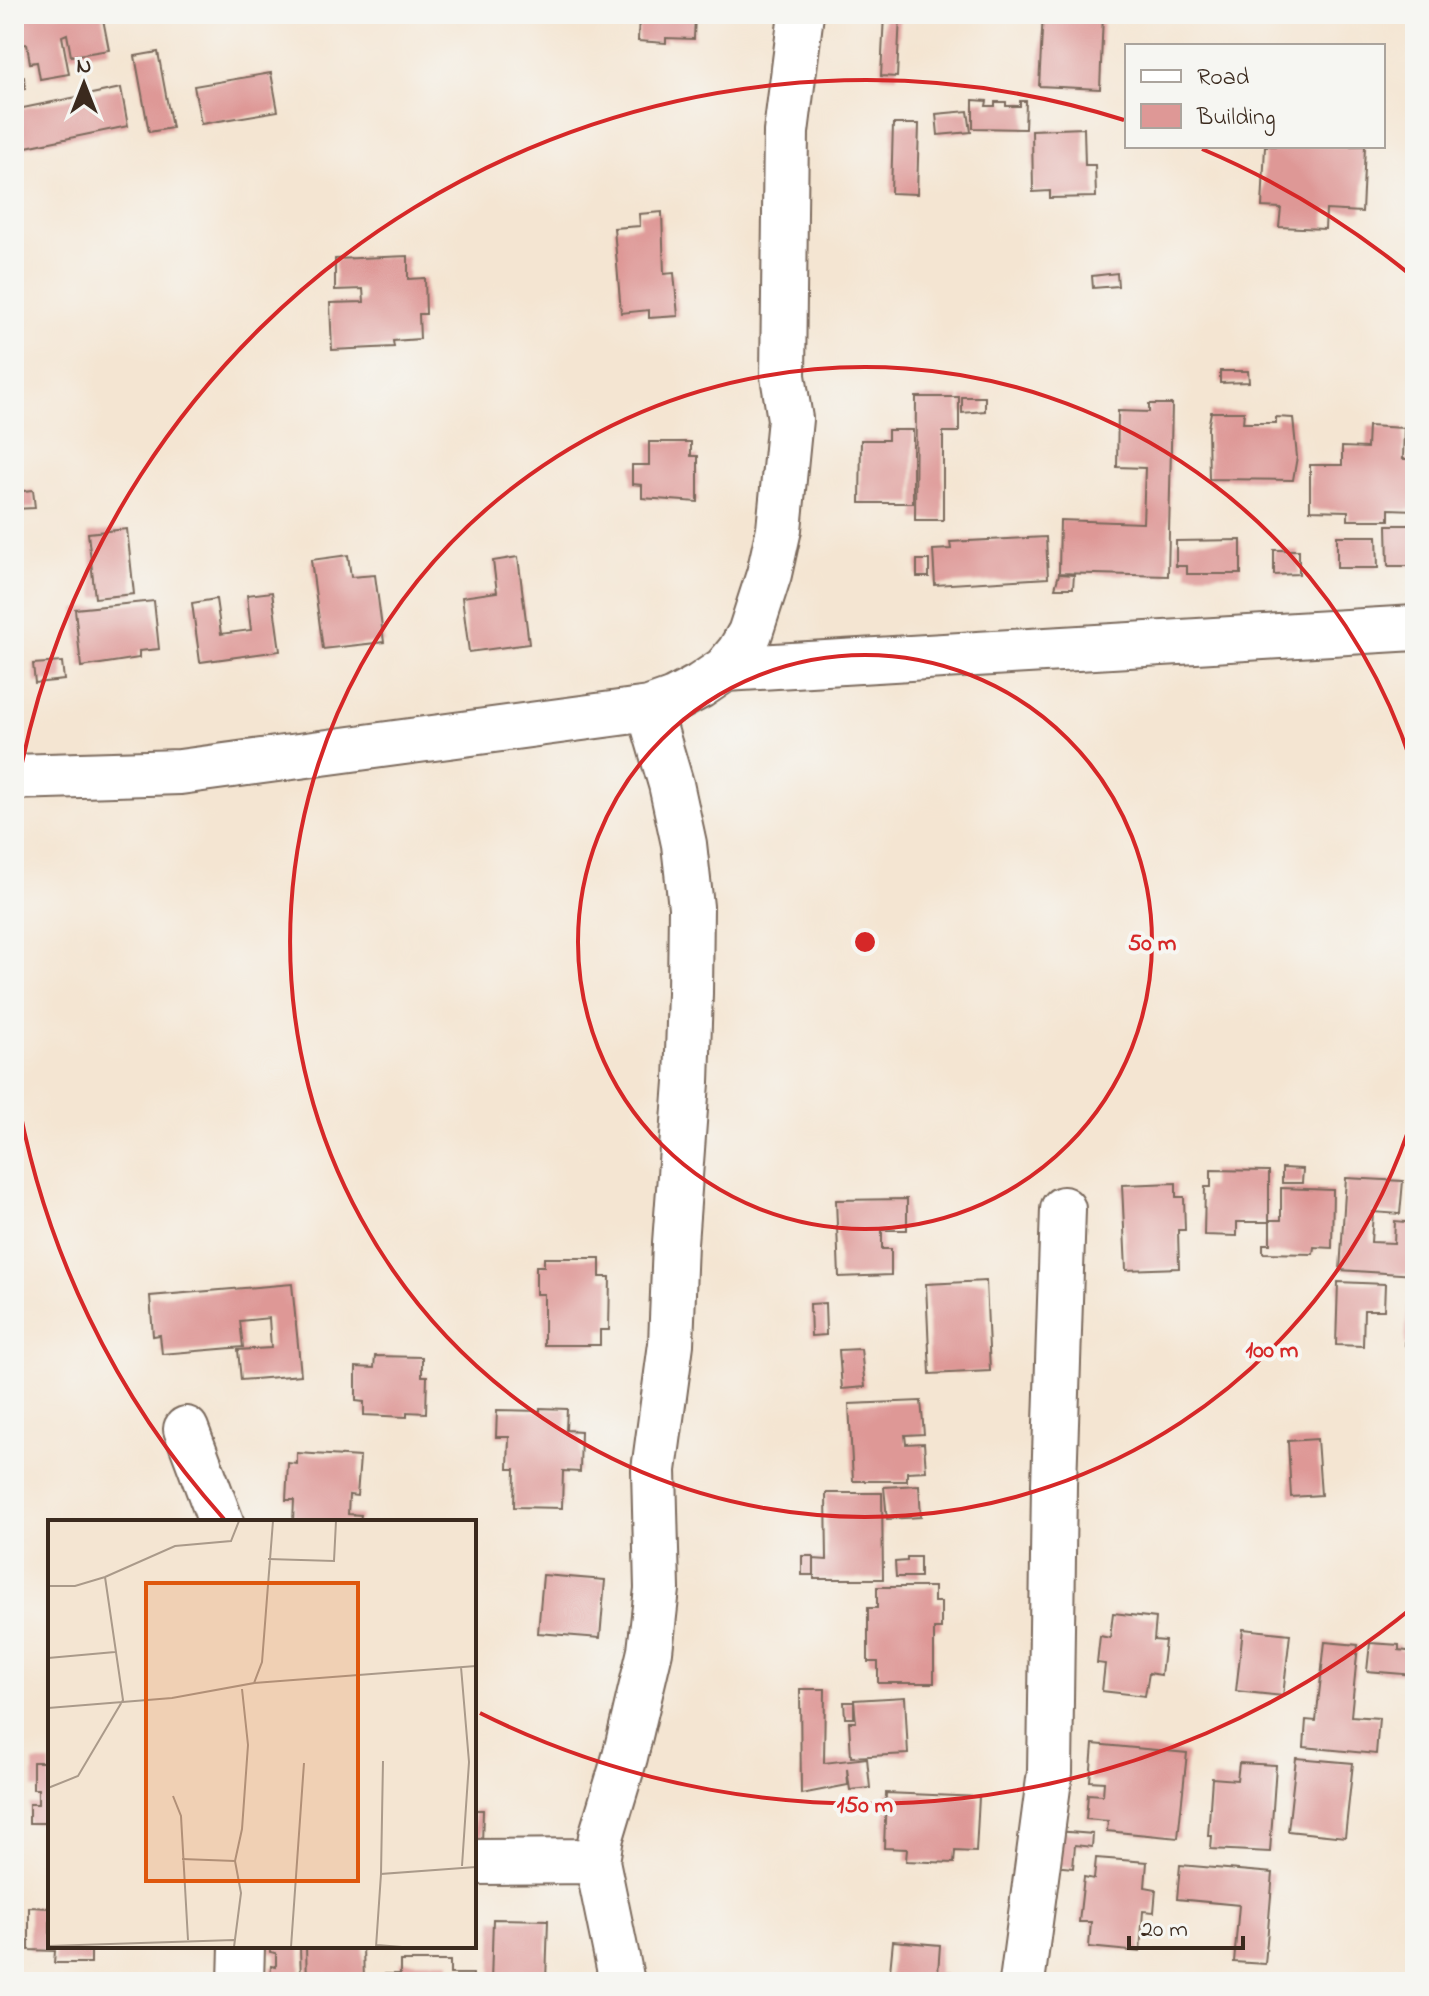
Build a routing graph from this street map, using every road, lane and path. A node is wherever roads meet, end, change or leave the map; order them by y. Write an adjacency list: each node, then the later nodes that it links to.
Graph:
1 (801, 14): 3 (street)
2 (1415, 628): 3 (street)
3 (725, 669): 4 (street)
4 (649, 709): 5 (street); 9 (street)
5 (14, 777)
6 (1063, 1209): 14 (street)
7 (186, 1429): 8 (street)
8 (220, 1520)
9 (597, 1861): 10 (street); 13 (street)
10 (476, 1862)
11 (242, 1948): 12 (street)
12 (241, 1982)
13 (622, 1982)
14 (1022, 1982)

